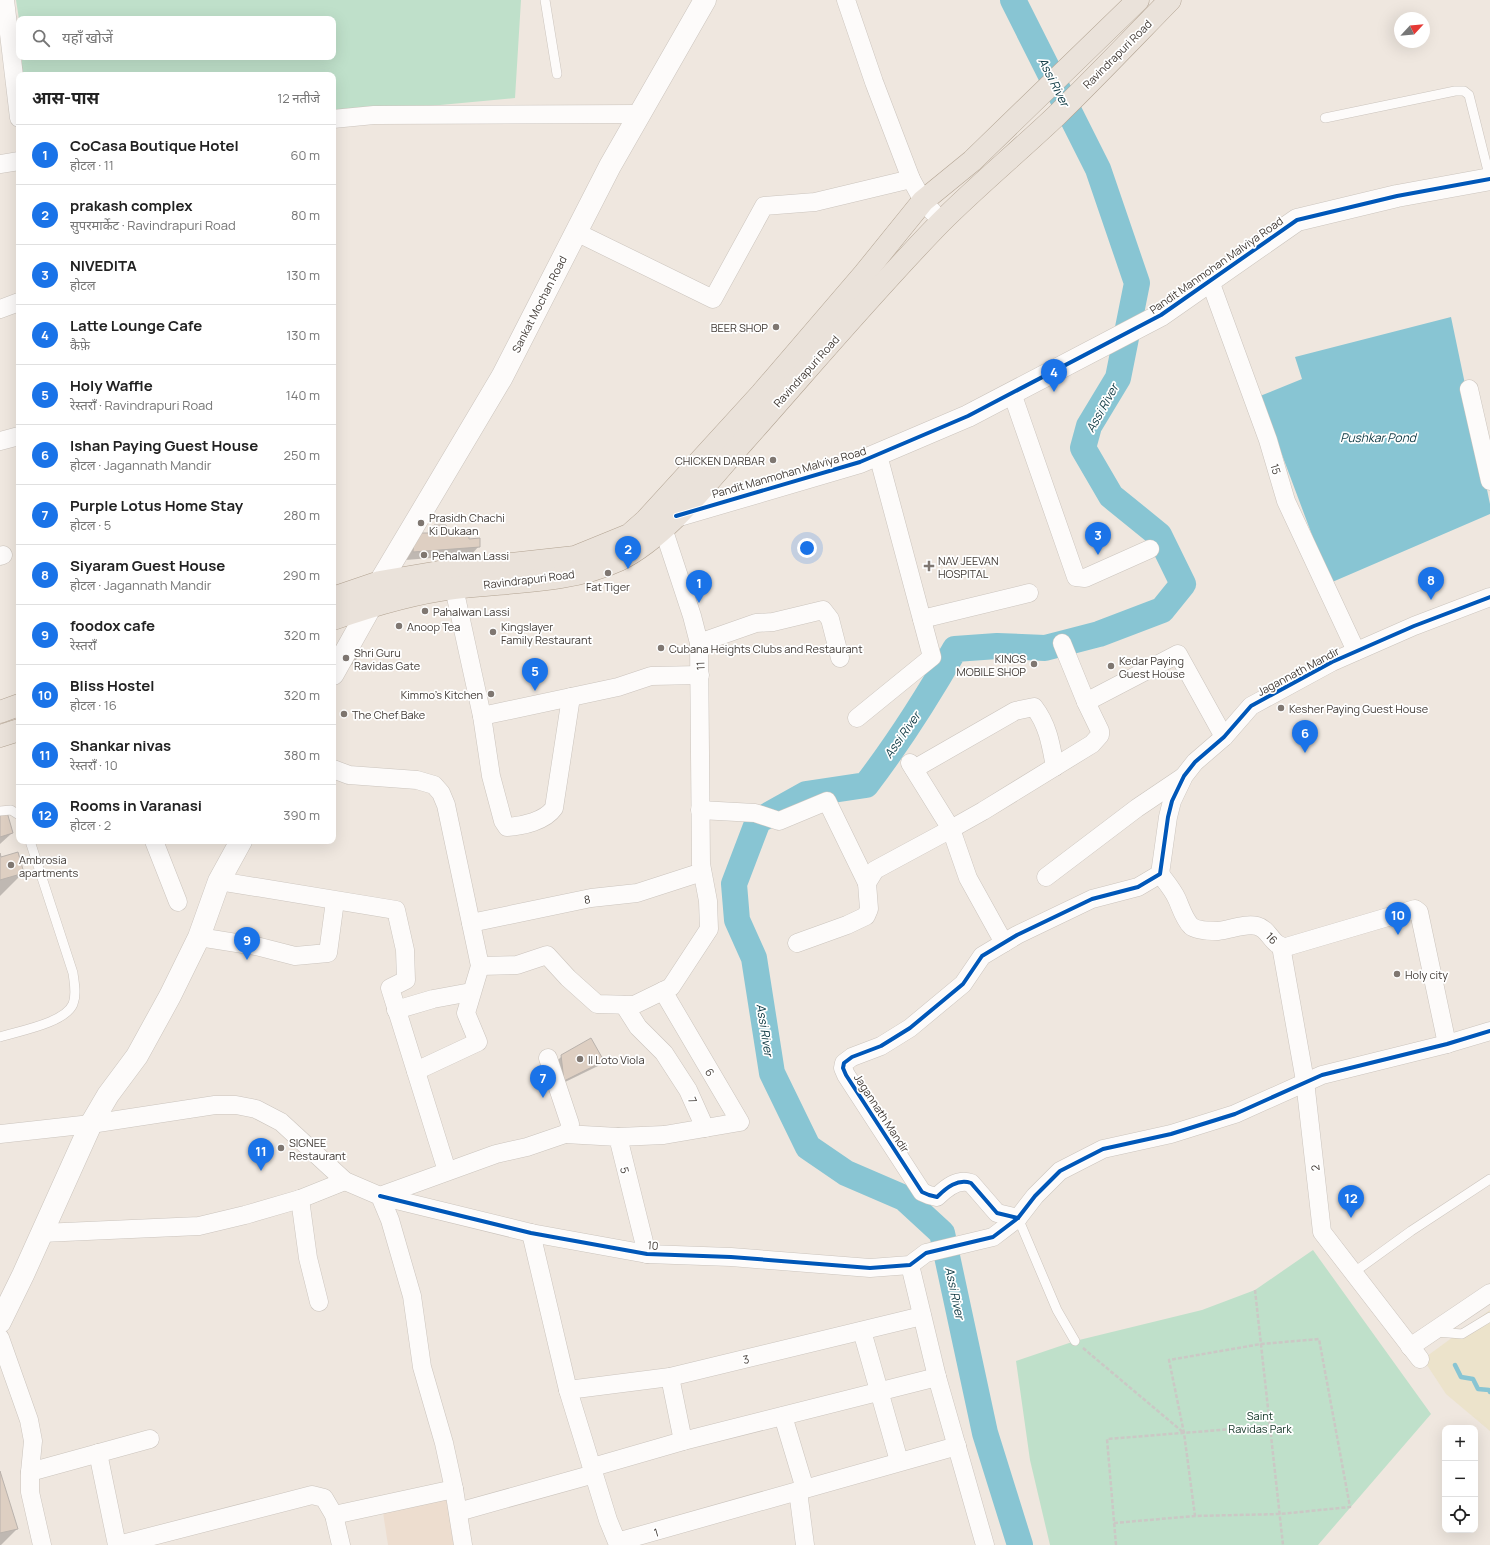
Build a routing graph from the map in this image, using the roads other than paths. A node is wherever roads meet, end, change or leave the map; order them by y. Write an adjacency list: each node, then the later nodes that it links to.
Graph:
1 (5, 0): 7 (street)
2 (546, 0): 8 (lane)
3 (705, 0): 10 (street, Sankat Mochan Road)
4 (846, 0): 15 (street)
5 (1138, 0): 17 (main road, Ravindrapuri Road)
6 (1170, 0): 18 (main road, Ravindrapuri Road)
7 (5, 50): 9 (street)
8 (557, 74)
9 (16, 103)
10 (639, 114): 12 (street); 19 (street, Sankat Mochan Road)
11 (1325, 118): 16 (lane)
12 (336, 119)
13 (16, 161): 14 (street)
14 (0, 164)
15 (911, 179): 17 (street); 19 (street)
16 (1490, 179): 20 (street, Pandit Manmohan Malviya Road)
17 (923, 201): 18 (street); 29 (main road, Ravindrapuri Road)
18 (942, 222): 27 (main road, Ravindrapuri Road)
19 (576, 232): 29 (street, Sankat Mochan Road)
20 (1210, 281): 22 (street, Pandit Manmohan Malviya Road); 39 (street, 15)
21 (1469, 389): 26 (street)
22 (1012, 393): 25 (street, Pandit Manmohan Malviya Road); 28 (street)
23 (16, 437): 24 (street)
24 (0, 441)
25 (878, 455): 27 (street, Pandit Manmohan Malviya Road); 36 (street)
26 (1490, 481)
27 (669, 522): 30 (main road, Ravindrapuri Road); 37 (street, 11)
28 (1150, 549)
29 (380, 582): 32 (main road, Ravindrapuri Road); 34 (street, Sankat Mochan Road)
30 (454, 588): 34 (main road, Ravindrapuri Road); 47 (street)
31 (1029, 593): 36 (street)
32 (336, 597)
33 (1490, 597): 39 (street, Jagannath Mandir)
34 (371, 606): 35 (main road); 41 (street, Sankat Mochan Road)
35 (336, 618)
36 (922, 619): 48 (street)
37 (699, 643): 40 (street); 42 (street, 11)
38 (1062, 644): 44 (street)
39 (1356, 652): 51 (street, Jagannath Mandir)
40 (840, 658)
41 (336, 669)
42 (700, 675): 43 (street); 55 (street, 11)
43 (571, 697): 47 (street); 47 (street)
44 (1086, 702): 51 (street); 52 (street)
45 (16, 706): 46 (main road)
46 (0, 712)
47 (482, 716)
48 (857, 718)
49 (16, 731): 50 (main road)
50 (0, 736)
51 (1224, 737): 54 (street, Jagannath Mandir)
52 (1055, 767): 58 (street); 58 (street)
53 (336, 770): 69 (street)
54 (1184, 776): 63 (street, Jagannath Mandir); 64 (street)
55 (700, 810): 62 (street, 11); 66 (street)
56 (0, 811): 57 (lane)
57 (16, 813)
58 (951, 829): 66 (street); 72 (street)
59 (31, 844): 80 (lane)
60 (155, 844): 68 (street)
61 (239, 844): 65 (street)
62 (702, 872): 69 (street, 8); 75 (street, 11)
63 (1160, 874): 72 (street, Jagannath Mandir); 73 (street, 16)
64 (1046, 877)
65 (220, 881): 67 (street); 70 (street)
66 (867, 883): 71 (street)
67 (335, 901): 70 (street); 78 (street)
68 (178, 902)
69 (471, 923): 74 (street)
70 (200, 938): 85 (street)
71 (797, 943)
72 (1004, 944): 95 (street, Jagannath Mandir)
73 (1281, 946): 81 (street, 16); 84 (street, 2)
74 (480, 966): 76 (street); 77 (street, 11)
75 (663, 991): 77 (street, 11); 86 (street, 6)
76 (471, 992): 78 (street); 83 (street)
77 (624, 1005): 86 (street, 7)
78 (396, 1010): 83 (street)
79 (1490, 1031): 81 (street)
80 (0, 1037)
81 (1447, 1044): 84 (street)
82 (548, 1058): 88 (street)
83 (416, 1071): 90 (street)
84 (1305, 1081): 95 (street); 100 (street, 2)
85 (91, 1124): 87 (street, 10); 92 (street, 10); 96 (street)
86 (705, 1128): 89 (street)
87 (0, 1134)
88 (565, 1134): 89 (street); 90 (street)
89 (618, 1137): 98 (street, 5)
90 (447, 1171): 93 (street)
91 (1490, 1179): 100 (lane)
92 (345, 1181): 93 (street, 10); 94 (street)
93 (380, 1196): 97 (street, 10); 122 (street)
94 (300, 1198): 96 (street); 102 (street)
95 (1018, 1218): 99 (street); 109 (lane)
96 (42, 1232): 105 (street)
97 (531, 1233): 98 (street, 10); 112 (street, 1)
98 (647, 1254): 99 (street, 10)
99 (910, 1265): 103 (street)
100 (1354, 1273): 107 (street, 2)
101 (1490, 1293): 107 (street)
102 (319, 1302)
103 (922, 1316): 106 (street, 3); 111 (street)
104 (1490, 1316): 107 (lane)
105 (0, 1322)
106 (862, 1331): 110 (street, 3); 113 (street)
107 (1432, 1332)
108 (0, 1338): 121 (street)
109 (1075, 1341)
110 (670, 1377): 112 (street, 3); 116 (street)
111 (936, 1377): 113 (street); 117 (street)
112 (568, 1390): 120 (street, 1)
113 (878, 1392): 114 (street); 119 (street)
114 (783, 1416): 116 (street); 123 (street)
115 (150, 1438): 118 (street)
116 (682, 1441): 120 (street)
117 (957, 1446): 119 (street, 1); 132 (street)
118 (98, 1453): 121 (street); 128 (street)
119 (899, 1461): 123 (street, 1)
120 (593, 1471): 124 (street); 126 (street, 1)
121 (30, 1472): 127 (street)
122 (454, 1490): 124 (street); 125 (street)
123 (802, 1490): 126 (street, 1); 131 (street)
124 (458, 1512): 130 (street)
125 (334, 1515): 128 (street); 129 (street)
126 (617, 1543)
127 (42, 1545)
128 (118, 1545)
129 (341, 1545)
130 (463, 1545)
131 (805, 1545)
132 (985, 1545)

